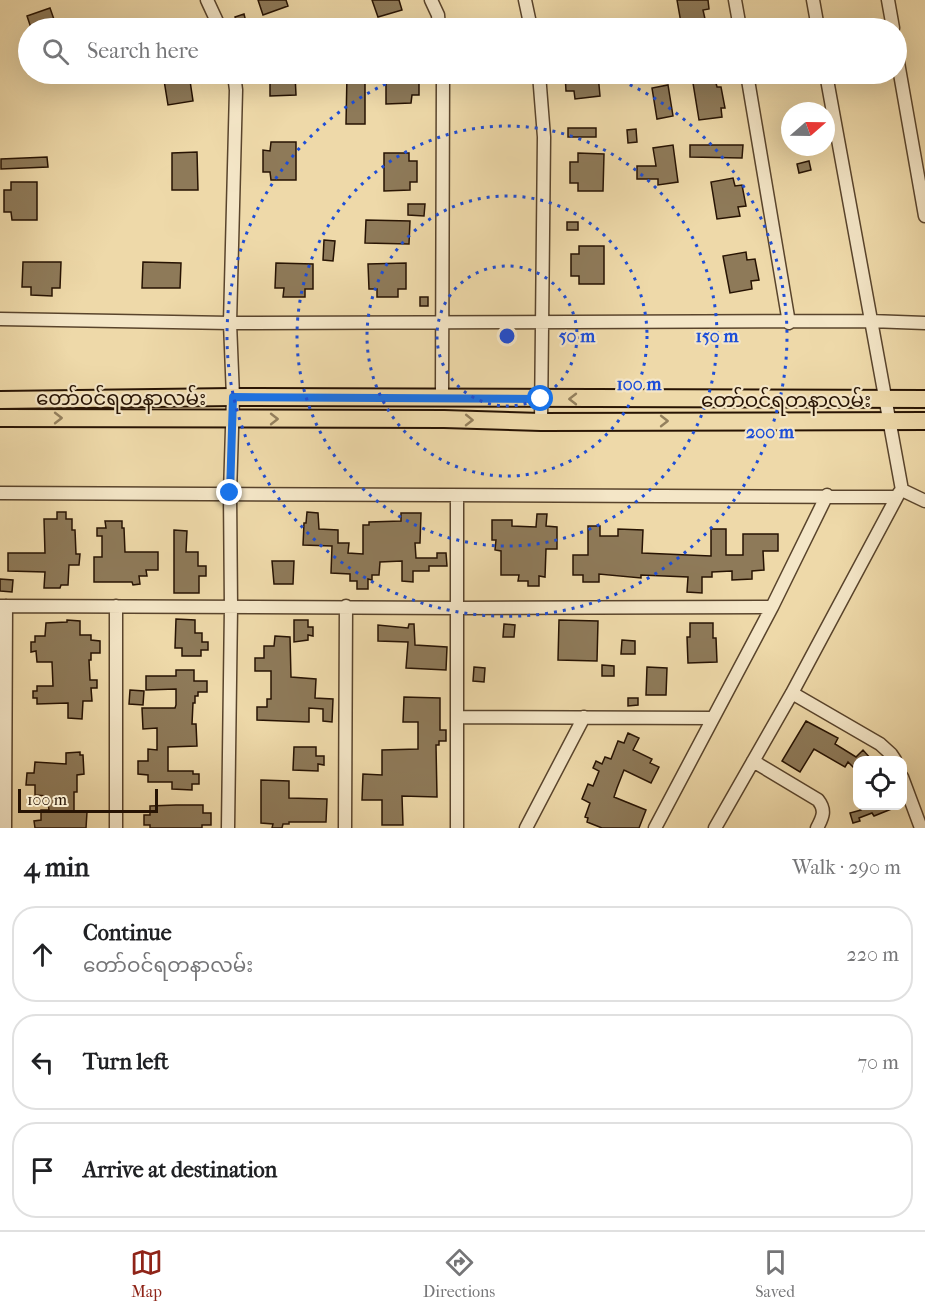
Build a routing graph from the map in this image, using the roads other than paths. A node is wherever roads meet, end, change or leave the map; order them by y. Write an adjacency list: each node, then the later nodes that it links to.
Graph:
1 (207, 0): 7 (street)
2 (431, 0): 8 (street)
3 (525, 0): 9 (street)
4 (735, 0): 10 (street)
5 (813, 0): 11 (street)
6 (888, 0): 12 (street)
7 (215, 18)
8 (438, 18)
9 (529, 18)
10 (738, 18)
11 (816, 18)
12 (891, 18)
13 (235, 84): 23 (street)
14 (443, 84): 22 (street)
15 (540, 84): 24 (street)
16 (749, 84): 25 (street)
17 (828, 84): 21 (street)
18 (903, 84): 19 (street)
19 (925, 216)
20 (0, 319): 23 (street)
21 (870, 321): 25 (street); 26 (street); 30 (street)
22 (444, 322): 23 (street); 24 (street); 28 (street)
23 (230, 323): 27 (street)
24 (541, 323): 25 (street); 29 (street)
25 (789, 323)
26 (925, 323)
27 (233, 397): 28 (main road, တော်ဝင်ရတနာလမ်း); 32 (main road, တော်ဝင်ရတနာလမ်း); 34 (street)
28 (442, 398): 29 (main road, တော်ဝင်ရတနာလမ်း)
29 (541, 399): 30 (main road, တော်ဝင်ရတနာလမ်း, one-way to 29); 37 (street)
30 (885, 399): 31 (main road, တော်ဝင်ရတနာလမ်း); 35 (street)
31 (925, 399)
32 (0, 400)
33 (0, 418): 34 (main road, တော်ဝင်ရတနာလမ်း, one-way to 34)
34 (232, 419): 37 (main road, တော်ဝင်ရတနာလမ်း, one-way to 37); 38 (street)
35 (890, 421): 36 (main road, တော်ဝင်ရတနာလမ်း); 37 (main road, တော်ဝင်ရတနာလမ်း, one-way to 35); 39 (street)
36 (925, 421)
37 (541, 422)
38 (230, 493): 40 (street); 42 (street); 47 (street)
39 (898, 493): 41 (street); 43 (street); 50 (street)
40 (0, 494)
41 (827, 495): 42 (street); 48 (street)
42 (457, 496): 49 (street)
43 (925, 501)
44 (3, 606): 45 (street); 57 (street)
45 (116, 606): 47 (street); 58 (street)
46 (346, 606): 47 (street); 49 (street); 60 (street)
47 (231, 607): 59 (street)
48 (772, 607): 49 (street); 53 (street)
49 (458, 608): 51 (street)
50 (792, 693): 54 (street); 55 (street)
51 (457, 717): 52 (street); 61 (street)
52 (584, 717): 53 (street); 62 (street)
53 (713, 718): 63 (street)
54 (892, 756)
55 (753, 761): 64 (street); 65 (street)
56 (907, 788): 66 (street)
57 (5, 828)
58 (116, 828)
59 (228, 828)
60 (345, 828)
61 (456, 828)
62 (526, 828)
63 (655, 828)
64 (716, 828)
65 (817, 828)
66 (921, 828)

